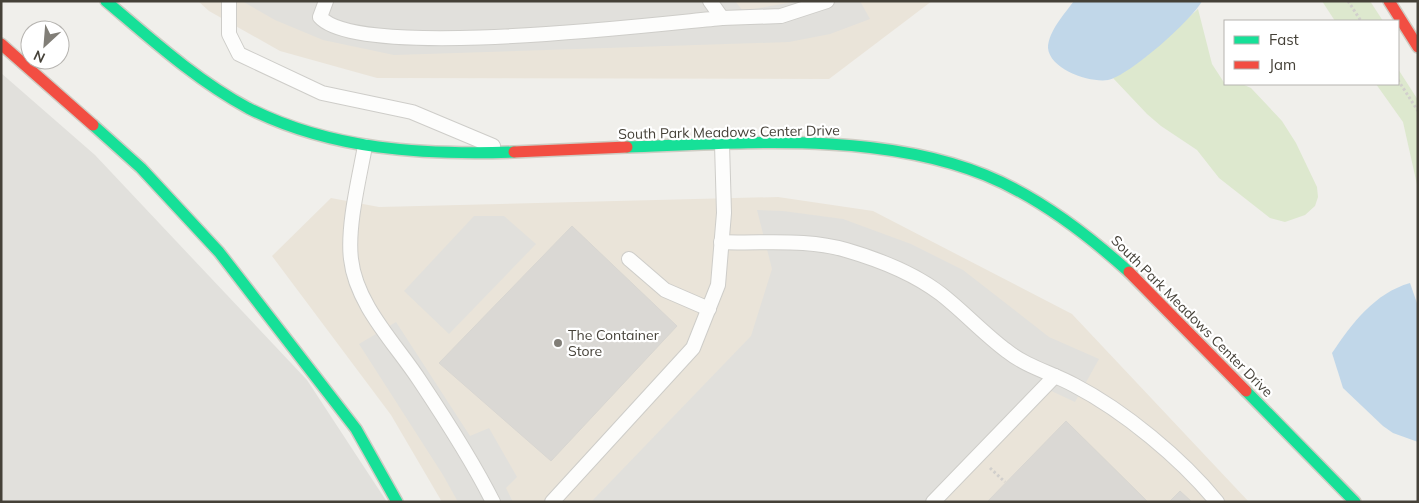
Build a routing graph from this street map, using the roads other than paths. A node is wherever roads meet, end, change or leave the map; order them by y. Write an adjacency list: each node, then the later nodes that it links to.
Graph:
1 (106, 1): 11 (main road, South Park Meadows Center Drive)
2 (229, 1): 12 (lane)
3 (326, 1): 7 (lane)
4 (710, 1): 7 (lane)
5 (827, 1): 7 (lane)
6 (1389, 1): 9 (main road)
7 (722, 18)
8 (1, 44): 17 (main road)
9 (1418, 47)
10 (722, 144): 12 (main road, South Park Meadows Center Drive); 13 (lane); 22 (main road, South Park Meadows Center Drive)
11 (364, 146): 12 (main road, South Park Meadows Center Drive); 18 (lane)
12 (507, 152)
13 (721, 242): 15 (lane); 16 (lane)
14 (629, 260): 15 (lane)
15 (708, 309): 19 (lane)
16 (1055, 376): 20 (lane); 21 (lane)
17 (397, 502)
18 (492, 502)
19 (552, 502)
20 (933, 502)
21 (1217, 502)
22 (1355, 502)

